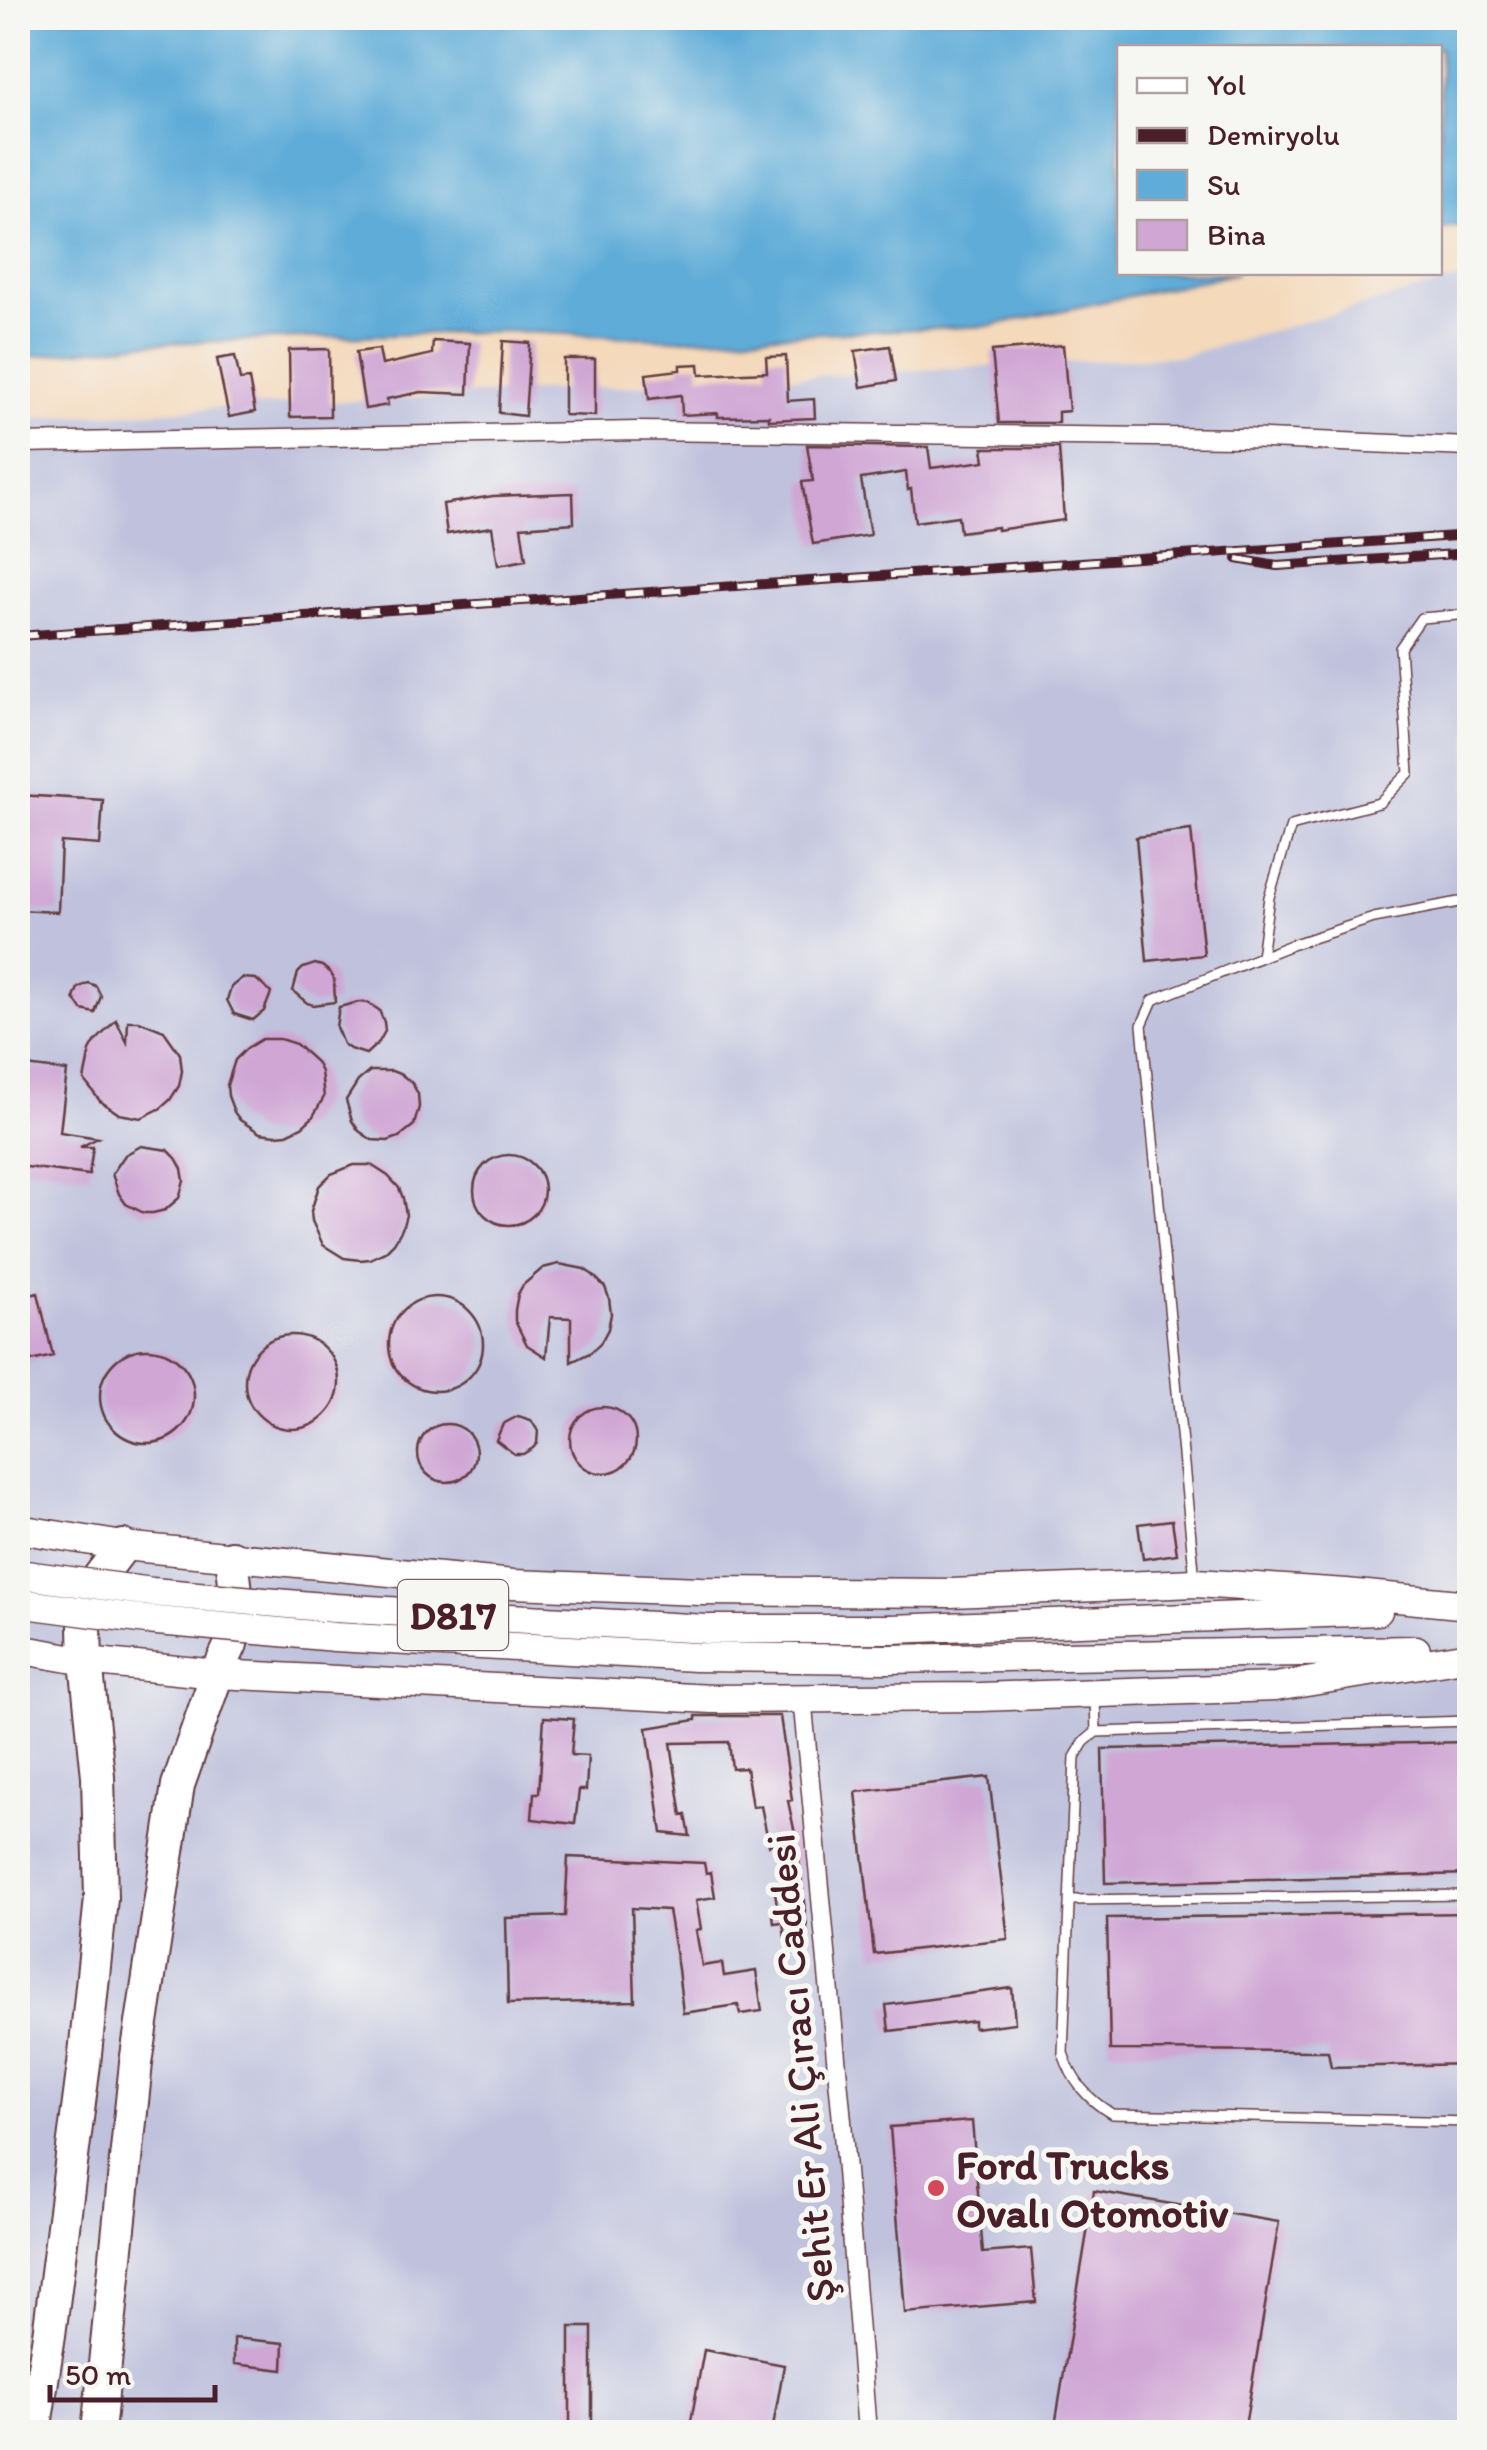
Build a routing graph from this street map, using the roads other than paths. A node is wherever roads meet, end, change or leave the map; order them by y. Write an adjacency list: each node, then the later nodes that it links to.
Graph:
1 (18, 443): 2 (street)
2 (1470, 447)
3 (1470, 614): 5 (lane)
4 (1470, 900): 5 (lane)
5 (1261, 957): 10 (lane)
6 (18, 1529): 7 (highway)
7 (124, 1546): 8 (highway); 15 (highway)
8 (232, 1558): 10 (highway); 16 (highway)
9 (18, 1574): 12 (highway, D817, bridge)
10 (1196, 1583): 12 (highway)
11 (18, 1603): 14 (highway, D817, bridge)
12 (1470, 1606)
13 (18, 1649): 15 (highway)
14 (1470, 1653): 17 (highway)
15 (86, 1661): 16 (highway); 24 (highway)
16 (217, 1674): 18 (highway); 25 (highway)
17 (1094, 1693): 18 (highway); 20 (lane)
18 (802, 1696): 26 (street, Şehit Er Ali Çıracı Caddesi)
19 (1470, 1721): 20 (lane)
20 (1096, 1732): 22 (lane)
21 (1470, 1895): 22 (lane)
22 (1070, 1900): 23 (lane)
23 (1470, 2122)
24 (34, 2432)
25 (98, 2432)
26 (867, 2432)

